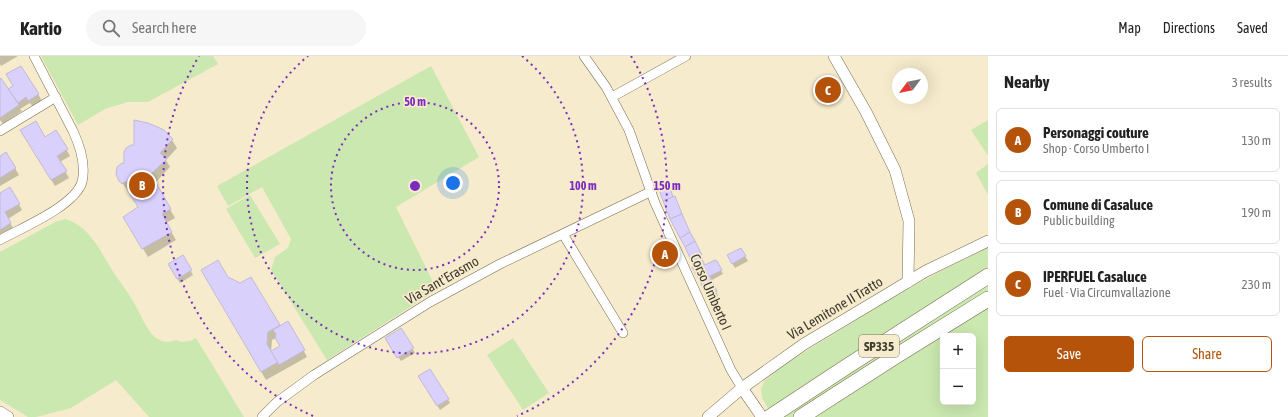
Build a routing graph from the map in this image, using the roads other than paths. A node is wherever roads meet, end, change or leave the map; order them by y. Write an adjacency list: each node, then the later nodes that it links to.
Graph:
1 (34, 56): 5 (street)
2 (584, 56): 6 (street, Corso Umberto I)
3 (686, 56): 6 (street)
4 (834, 56): 13 (street)
5 (56, 97): 7 (street); 10 (street)
6 (612, 97): 8 (street, Corso Umberto I)
7 (0, 131)
8 (652, 191): 9 (street, Via Sant'Erasmo); 18 (street, Corso Umberto I)
9 (563, 234): 16 (street); 21 (street, Via Sant'Erasmo)
10 (0, 240)
11 (988, 241): 13 (street, Via Lemitone II Tratto)
12 (988, 276): 24 (highway, SP335)
13 (908, 282): 18 (street, Via Lemitone II Tratto)
14 (988, 299): 17 (highway, SP335)
15 (988, 310): 17 (highway)
16 (623, 333)
17 (896, 356): 25 (highway, SP335)
18 (742, 388): 22 (street, Via Lemitone II Tratto); 23 (street)
19 (0, 412): 20 (street)
20 (8, 417)
21 (262, 417)
22 (708, 417)
23 (762, 417)
24 (770, 417)
25 (801, 417)

